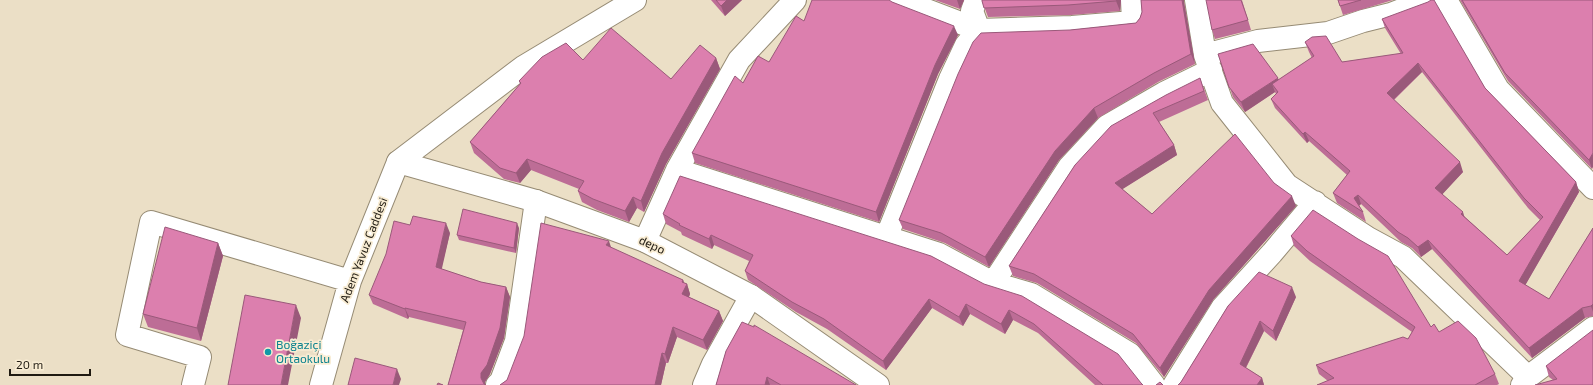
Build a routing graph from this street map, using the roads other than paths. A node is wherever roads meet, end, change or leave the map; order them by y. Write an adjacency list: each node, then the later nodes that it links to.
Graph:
1 (795, 0): 12 (street)
2 (900, 0): 9 (street)
3 (976, 0): 9 (street)
4 (1132, 0): 9 (street)
5 (1196, 0): 10 (street)
6 (1427, 0): 10 (street)
7 (1446, 0): 13 (street)
8 (631, 1): 11 (street)
9 (979, 30): 16 (street)
10 (1208, 63): 15 (street); 19 (street)
11 (398, 162): 14 (street, depo); 18 (street, Adem Yavuz Caddesi)
12 (677, 170): 16 (street); 17 (street)
13 (1593, 188)
14 (536, 201): 17 (street, depo); 25 (street)
15 (1315, 202): 22 (street); 29 (street)
16 (886, 238): 19 (street)
17 (645, 241): 20 (street, depo)
18 (350, 281): 23 (street); 24 (street, Adem Yavuz Caddesi)
19 (993, 283): 28 (street)
20 (751, 296): 26 (street); 27 (street, depo)
21 (1593, 328): 22 (street)
22 (1525, 381)
23 (193, 385)
24 (321, 385)
25 (497, 385)
26 (704, 385)
27 (878, 385)
28 (1154, 385)
29 (1174, 385)

